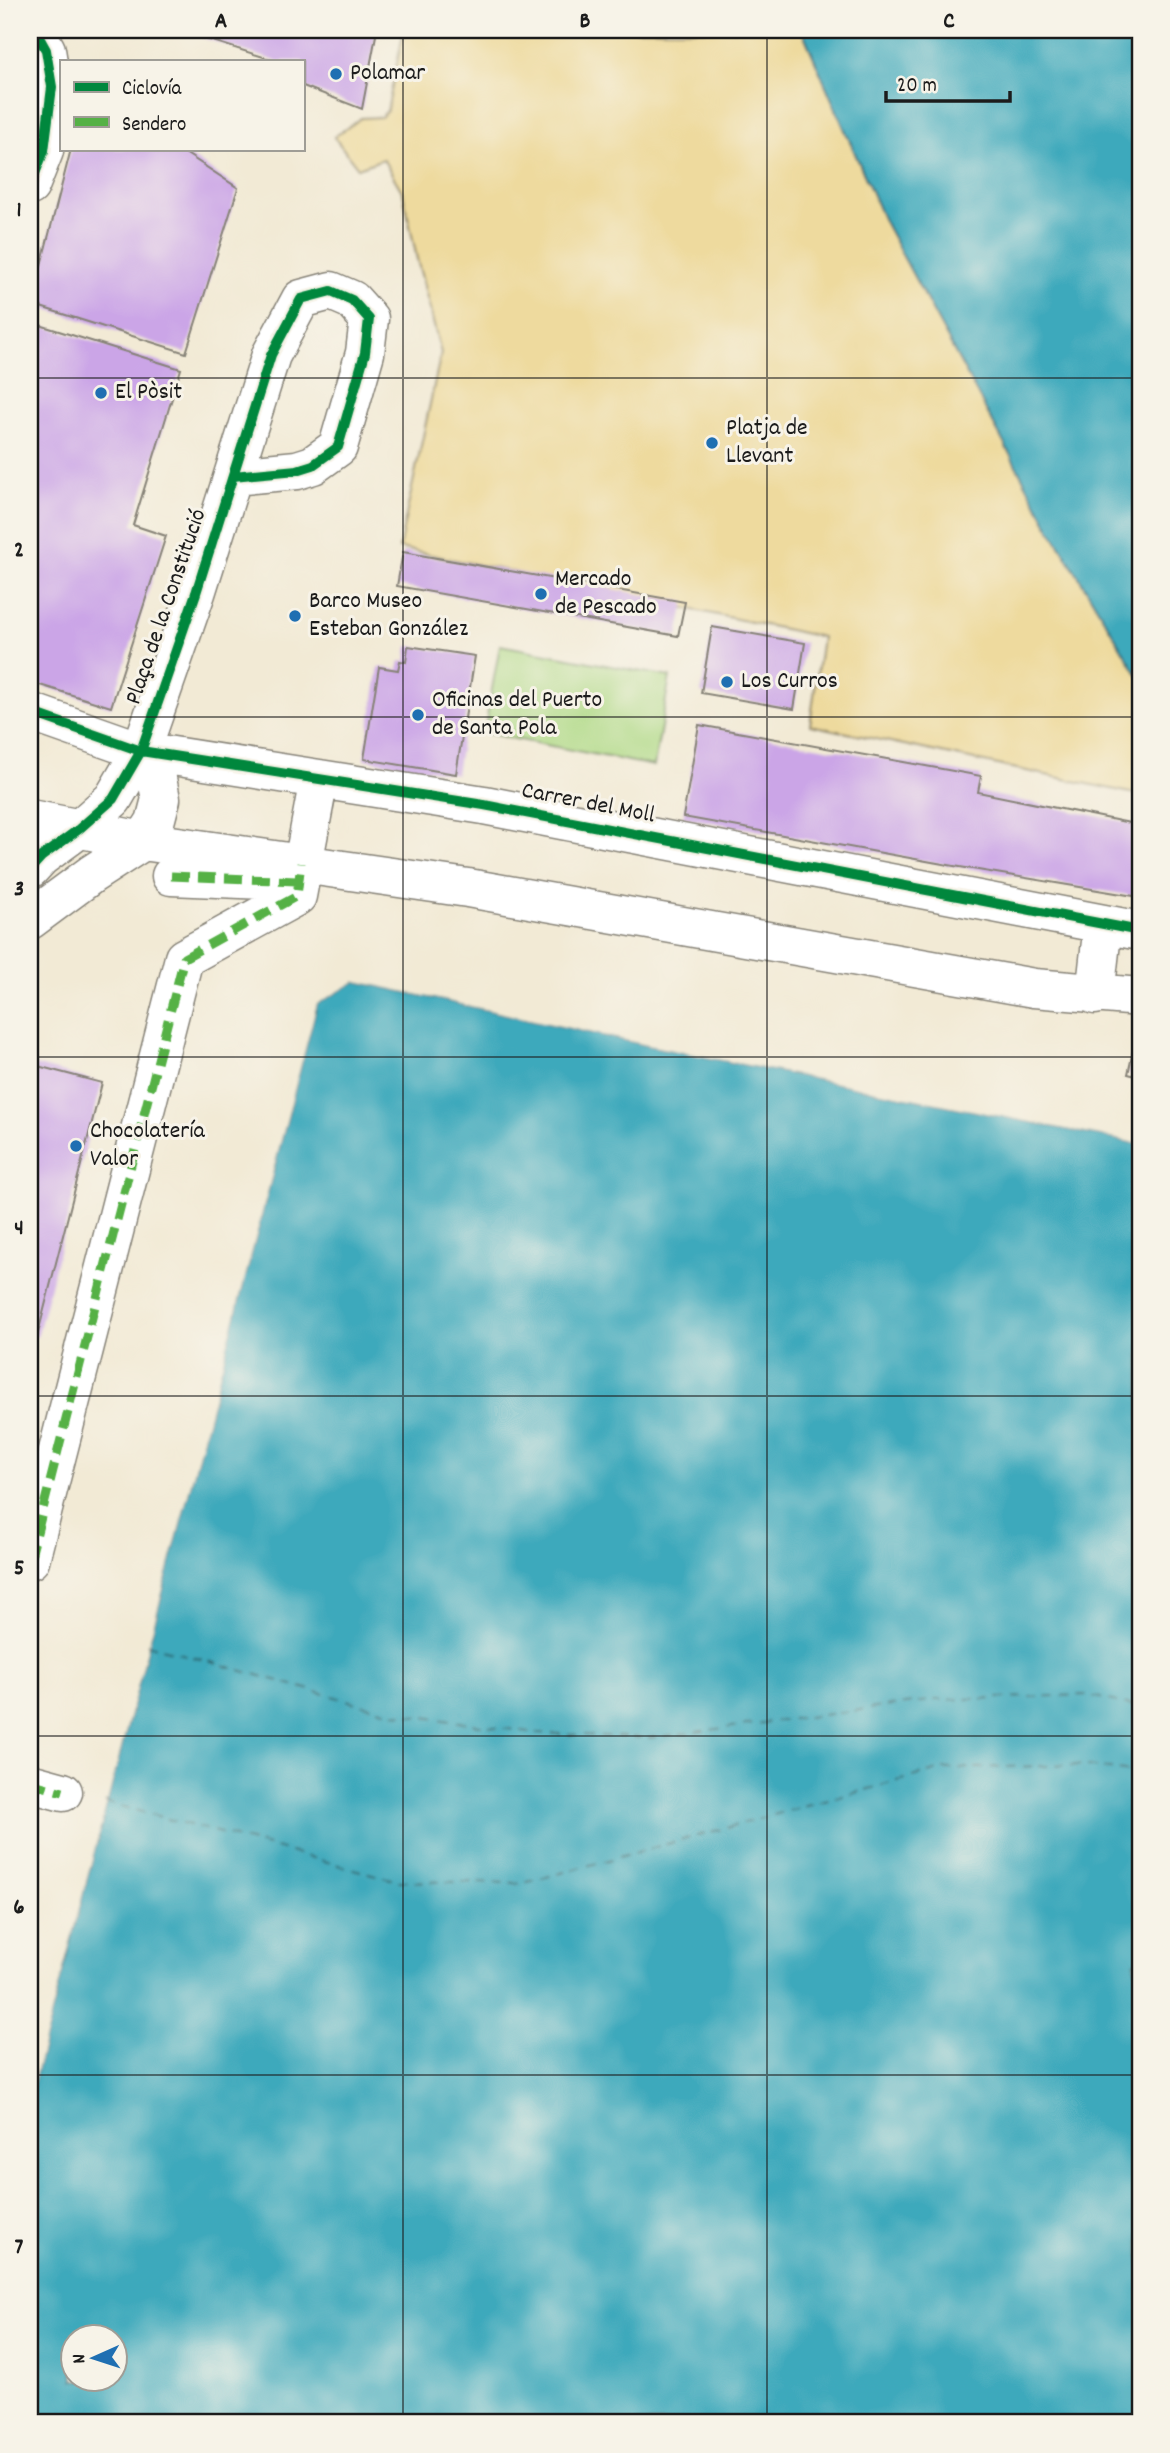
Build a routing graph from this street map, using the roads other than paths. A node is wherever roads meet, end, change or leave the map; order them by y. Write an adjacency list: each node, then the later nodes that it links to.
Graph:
1 (51, 36): 2 (street)
2 (30, 186)
3 (233, 475): 3 (street, Plaça de la Constitució); 5 (street, Plaça de la Constitució)
4 (30, 712): 5 (street, Carrer del Moll)
5 (141, 751): 6 (street, Carrer del Moll); 8 (street, Plaça de la Constitució); 9 (street)
6 (319, 779): 11 (street); 14 (street, Carrer del Moll)
7 (30, 819): 8 (street)
8 (79, 829): 9 (street); 10 (street, Plaça de la Constitució)
9 (143, 841): 11 (street); 13 (street)
10 (34, 854)
11 (300, 872): 12 (street); 16 (street); 18 (street)
12 (171, 876)
13 (30, 920)
14 (1103, 924): 15 (street, Carrer del Moll); 16 (street)
15 (1140, 931)
16 (1095, 995): 17 (street)
17 (1140, 997)
18 (30, 1559)

